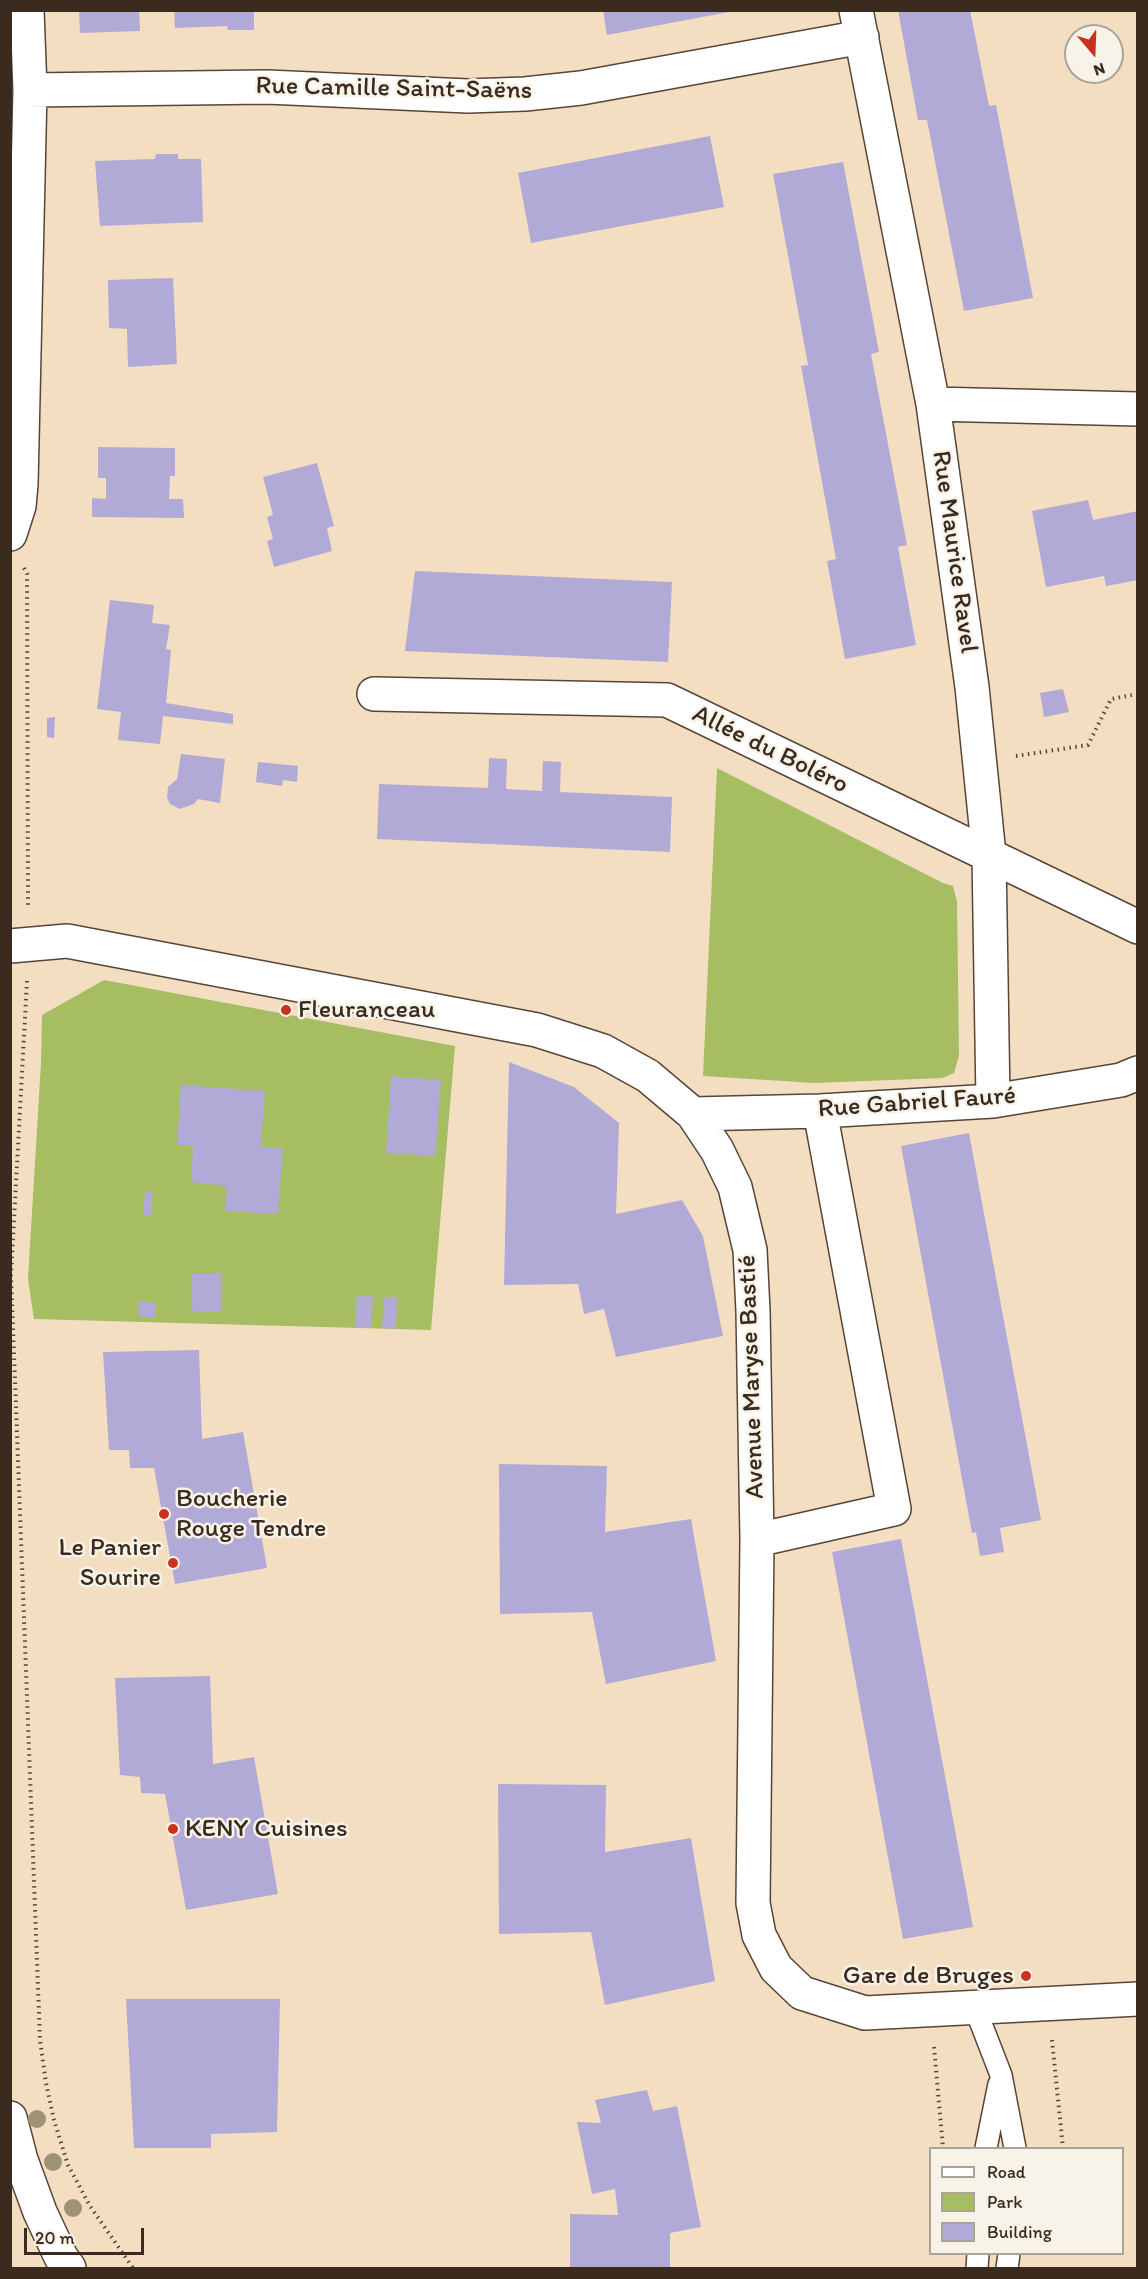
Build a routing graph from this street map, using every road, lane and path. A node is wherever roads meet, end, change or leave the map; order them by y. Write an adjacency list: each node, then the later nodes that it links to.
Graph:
1 (27, 10): 3 (street)
2 (859, 24): 3 (street, Rue Camille Saint-Saëns); 4 (street, Rue Maurice Ravel)
3 (30, 90): 6 (street)
4 (933, 404): 5 (street); 10 (street, Rue Maurice Ravel)
5 (1137, 409)
6 (10, 534)
7 (22, 565): 13 (path)
8 (374, 694): 11 (street, Allée du Boléro)
9 (1137, 694): 10 (path)
10 (980, 762): 11 (street, Rue Maurice Ravel)
11 (989, 855): 12 (street, Allée du Boléro); 15 (street, Rue Maurice Ravel)
12 (1137, 927)
13 (20, 945): 17 (street, Avenue Maryse Bastié); 30 (path)
14 (1137, 1073): 15 (street, Rue Gabriel Fauré)
15 (993, 1101): 16 (street, Rue Gabriel Fauré)
16 (820, 1111): 17 (street, Rue Gabriel Fauré); 18 (street, Avenue Maryse Bastié)
17 (693, 1114): 18 (street, Avenue Maryse Bastié)
18 (757, 1540): 22 (street, Avenue Maryse Bastié)
19 (1137, 1999): 20 (street, Avenue Maryse Bastié)
20 (1049, 2004): 21 (street, Avenue Maryse Bastié); 28 (path)
21 (975, 2008): 22 (street, Avenue Maryse Bastié); 23 (lane)
22 (930, 2010): 25 (path)
23 (1001, 2075): 26 (lane); 27 (lane)
24 (10, 2118): 29 (street)
25 (943, 2147)
26 (986, 2147)
27 (1015, 2147)
28 (1063, 2147)
29 (69, 2268)
30 (133, 2268)

